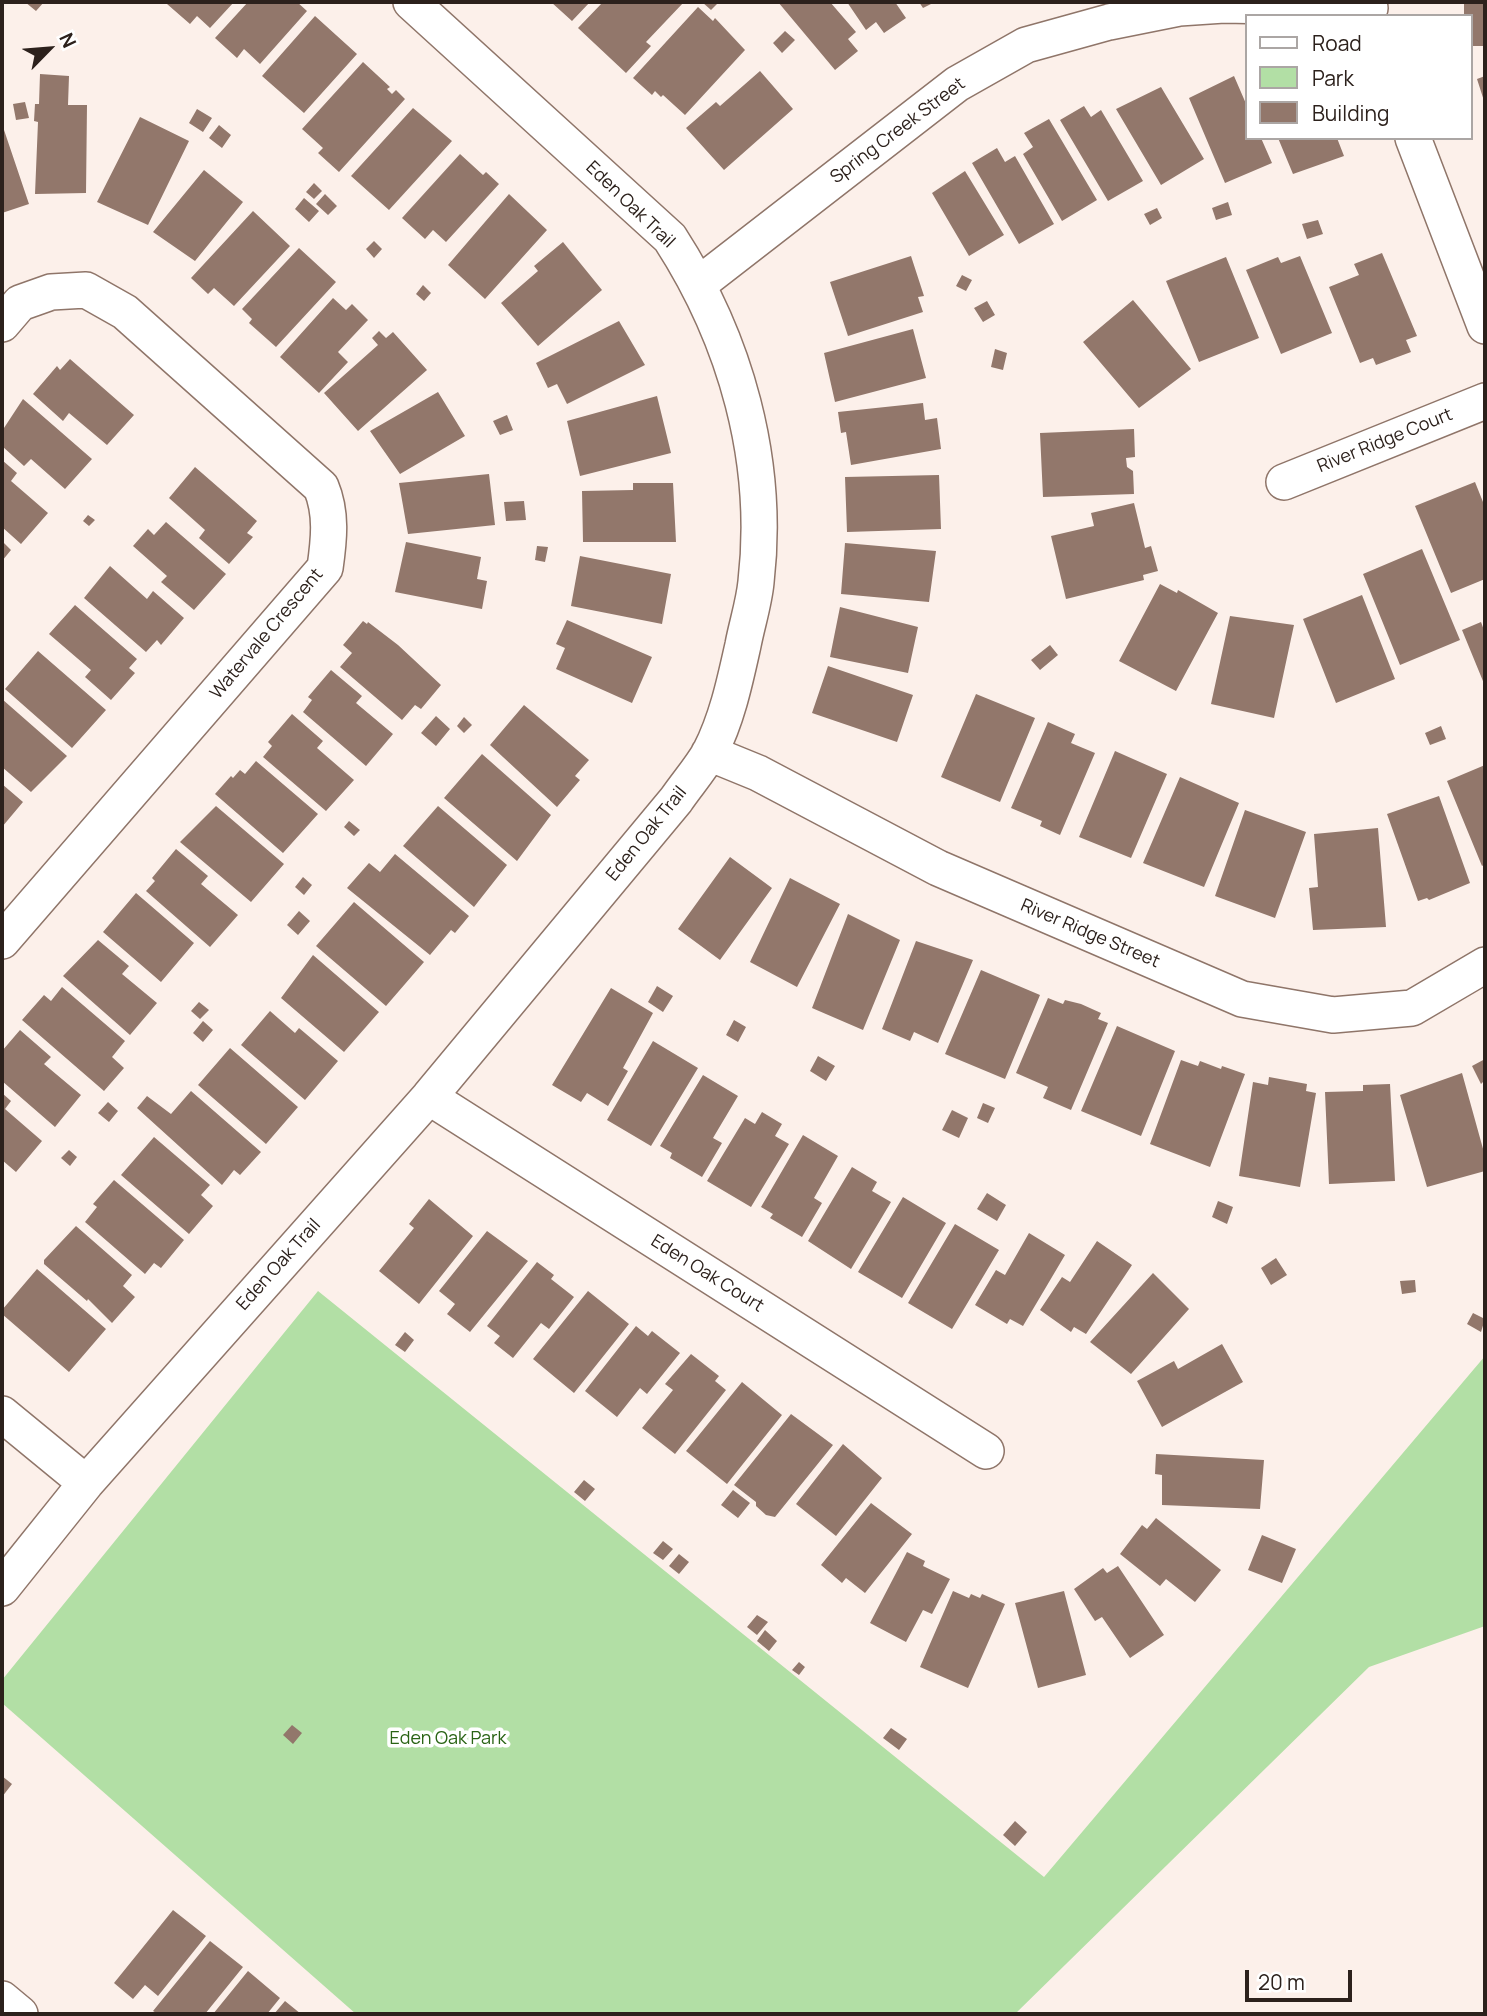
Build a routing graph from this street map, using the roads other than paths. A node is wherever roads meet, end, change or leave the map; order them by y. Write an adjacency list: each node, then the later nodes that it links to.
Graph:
1 (422, 6): 4 (street, Eden Oak Trail)
2 (1370, 9): 4 (street, Spring Creek Street)
3 (1414, 140): 6 (street)
4 (699, 284): 9 (street, Eden Oak Trail)
5 (2, 324): 10 (street, Watervale Crescent)
6 (1485, 326)
7 (1485, 401): 8 (street, River Ridge Court)
8 (1284, 482)
9 (709, 752): 11 (street, River Ridge Street); 12 (street, Eden Oak Trail)
10 (2, 941)
11 (1485, 965)
12 (429, 1097): 14 (street, Eden Oak Court); 15 (street, Eden Oak Trail)
13 (2, 1414): 15 (street)
14 (986, 1451)
15 (86, 1483): 16 (street, Eden Oak Trail)
16 (2, 1588)
17 (2, 1999): 18 (street)
18 (20, 2014)

